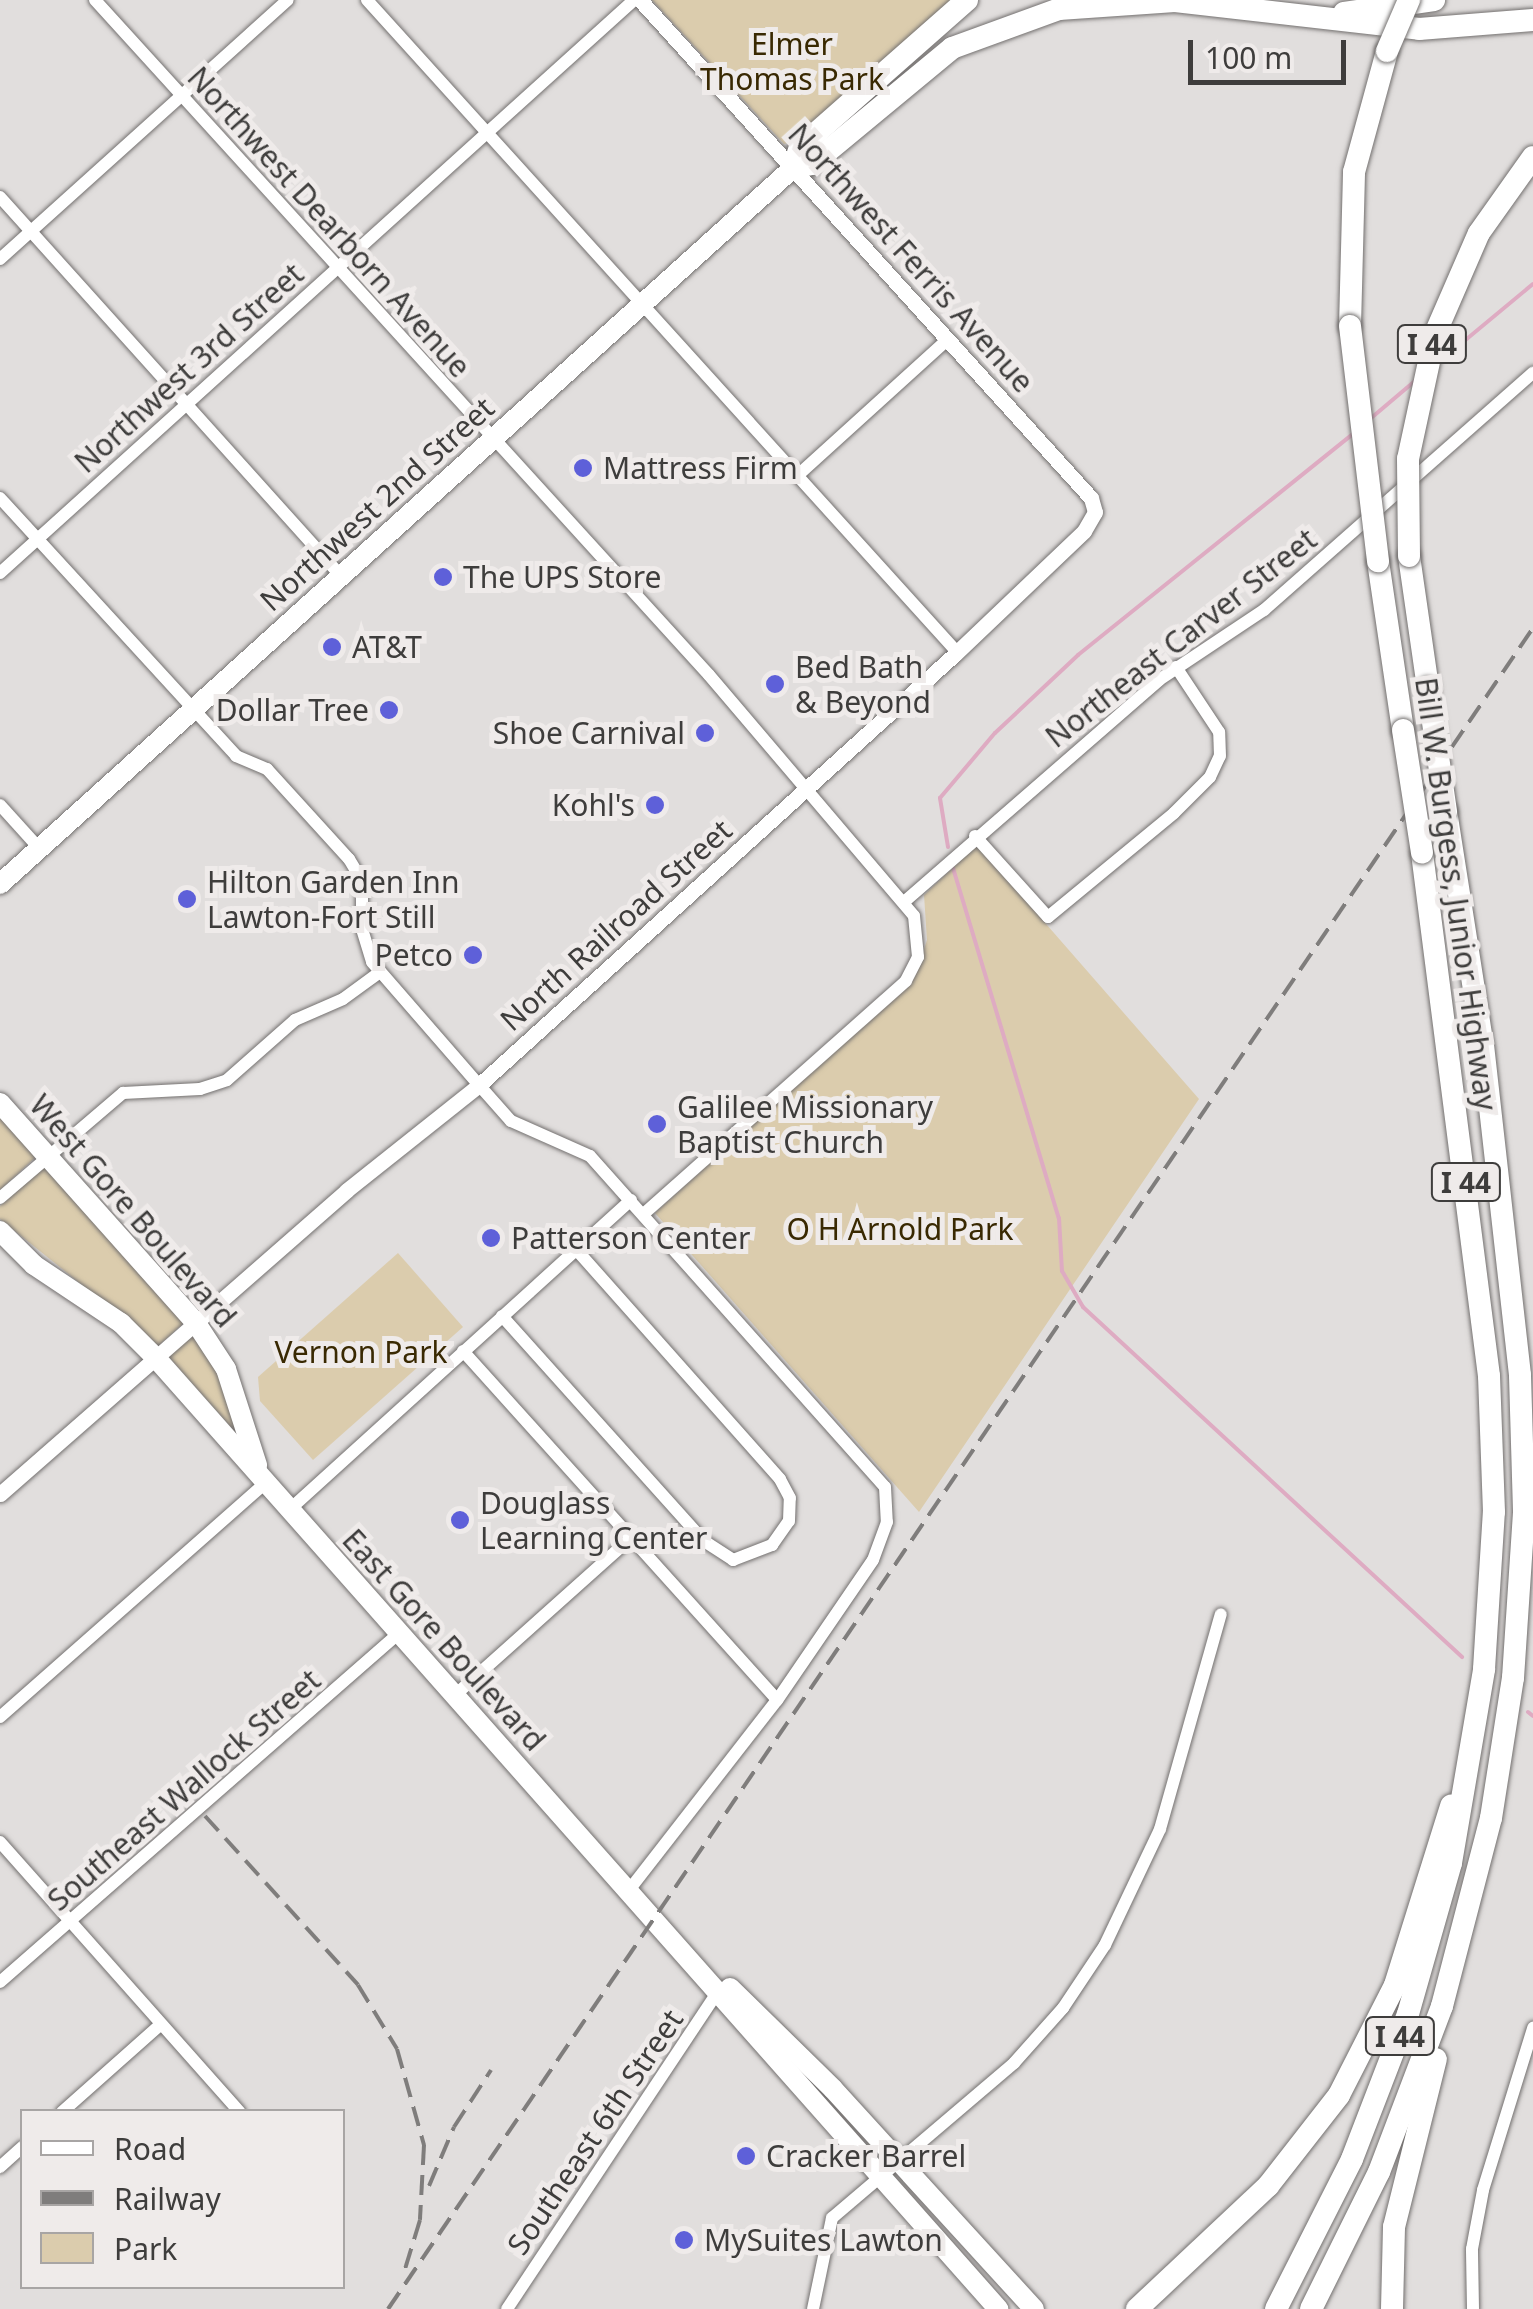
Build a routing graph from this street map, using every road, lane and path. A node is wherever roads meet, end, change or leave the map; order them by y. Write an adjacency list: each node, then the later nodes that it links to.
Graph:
1 (95, 0): 10 (street, Northwest Dearborn Avenue)
2 (288, 0): 10 (street)
3 (367, 0): 11 (street)
4 (637, 0): 11 (street, Northwest 3rd Street); 13 (street, Northwest Ferris Avenue)
5 (967, 0): 13 (highway)
6 (1406, 0): 48 (highway, Bill W. Burgess, Junior Highway / I 44, bridge)
7 (1434, 0): 8 (highway)
8 (1316, 15): 9 (highway); 13 (highway)
9 (1533, 20)
10 (182, 95): 15 (street); 17 (street, Northwest Dearborn Avenue)
11 (487, 133): 17 (street, Northwest 3rd Street); 18 (street)
12 (1533, 157): 47 (highway, Bill W. Burgess, Junior Highway / I 44, bridge)
13 (793, 168): 18 (main road, Northwest 2nd Street); 19 (street, Northwest Ferris Avenue)
14 (0, 197): 15 (street)
15 (31, 232): 16 (street); 21 (street)
16 (0, 260)
17 (338, 267): 21 (street, Northwest 3rd Street); 22 (street, Northwest Dearborn Avenue)
18 (642, 306): 22 (main road, Northwest 2nd Street); 23 (street)
19 (948, 340): 23 (street); 25 (street, Northwest Ferris Avenue)
20 (1533, 373): 30 (street, Northeast Carver Street)
21 (186, 404): 26 (street, Northwest 3rd Street); 28 (street)
22 (492, 442): 28 (main road, Northwest 2nd Street); 32 (street, Northwest Dearborn Avenue)
23 (798, 476): 29 (street)
24 (0, 498): 26 (street)
25 (1094, 512): 29 (street, North Railroad Street)
26 (37, 540): 27 (street, Northwest 3rd Street); 31 (street)
27 (0, 573)
28 (342, 576): 31 (main road, Northwest 2nd Street)
29 (956, 652): 32 (street, North Railroad Street)
30 (1176, 667): 34 (street, Northeast Carver Street); 34 (street)
31 (192, 710): 35 (main road, Northwest 2nd Street); 38 (street)
32 (806, 789): 37 (street, Northwest Dearborn Avenue); 39 (street, North Railroad Street)
33 (0, 805): 35 (street)
34 (975, 836): 37 (street, Northeast Carver Street)
35 (40, 848): 36 (main road, Northwest 2nd Street)
36 (0, 884)
37 (904, 902): 44 (street)
38 (380, 972): 39 (street); 41 (street)
39 (480, 1086): 43 (street); 50 (street, North Railroad Street)
40 (0, 1103): 41 (main road, West Gore Boulevard)
41 (48, 1154): 42 (street); 50 (main road, West Gore Boulevard)
42 (0, 1198)
43 (631, 1200): 44 (street); 46 (street)
44 (644, 1214): 63 (street)
45 (0, 1232): 52 (main road)
46 (576, 1249): 49 (street); 49 (street)
47 (1515, 1309): 53 (highway); 59 (highway, Bill W. Burgess, Junior Highway / I 44)
48 (1483, 1312): 53 (highway); 58 (highway, Bill W. Burgess, Junior Highway / I 44)
49 (502, 1316): 51 (street)
50 (196, 1323): 52 (street, North Railroad Street); 54 (main road, West Gore Boulevard)
51 (463, 1351): 56 (street); 57 (street)
52 (155, 1357): 54 (main road, East Gore Boulevard); 55 (street, North Railroad Street)
53 (1505, 1439): 58 (highway); 59 (highway)
54 (264, 1477): 56 (main road, East Gore Boulevard); 64 (street)
55 (0, 1494)
56 (288, 1511): 61 (main road, East Gore Boulevard)
57 (632, 1537): 62 (street); 63 (street)
58 (1491, 1573): 65 (highway, Bill W. Burgess, Junior Highway / I 44)
59 (1522, 1574): 68 (highway, Bill W. Burgess, Junior Highway / I 44)
60 (1221, 1614): 77 (street)
61 (398, 1634): 62 (main road, East Gore Boulevard); 69 (street, Southeast Wallock Street)
62 (454, 1696): 67 (main road, East Gore Boulevard)
63 (777, 1700): 67 (street)
64 (0, 1717)
65 (1474, 1745): 85 (highway); 86 (highway, Bill W. Burgess, Junior Highway / I 44)
66 (0, 1842): 69 (street)
67 (630, 1889): 71 (main road, East Gore Boulevard)
68 (1473, 1900): 87 (highway, Bill W. Burgess, Junior Highway / I 44); 88 (highway)
69 (70, 1924): 70 (street, Southeast Wallock Street); 72 (street)
70 (0, 1982)
71 (722, 1987): 77 (main road, East Gore Boulevard); 79 (main road, East Gore Boulevard); 82 (street, Southeast 6th Street)
72 (160, 2025): 74 (street); 75 (street)
73 (1533, 2028): 89 (street)
74 (65, 2109)
75 (237, 2109)
76 (20, 2149): 78 (street)
77 (898, 2157): 79 (street); 80 (main road, East Gore Boulevard)
78 (0, 2167)
79 (878, 2175): 81 (main road, East Gore Boulevard); 83 (street)
80 (1017, 2290): 81 (main road); 84 (main road, East Gore Boulevard)
81 (998, 2308)
82 (508, 2309)
83 (813, 2309)
84 (1034, 2309)
85 (1137, 2309)
86 (1276, 2309)
87 (1310, 2309)
88 (1392, 2309)
89 (1473, 2309)

